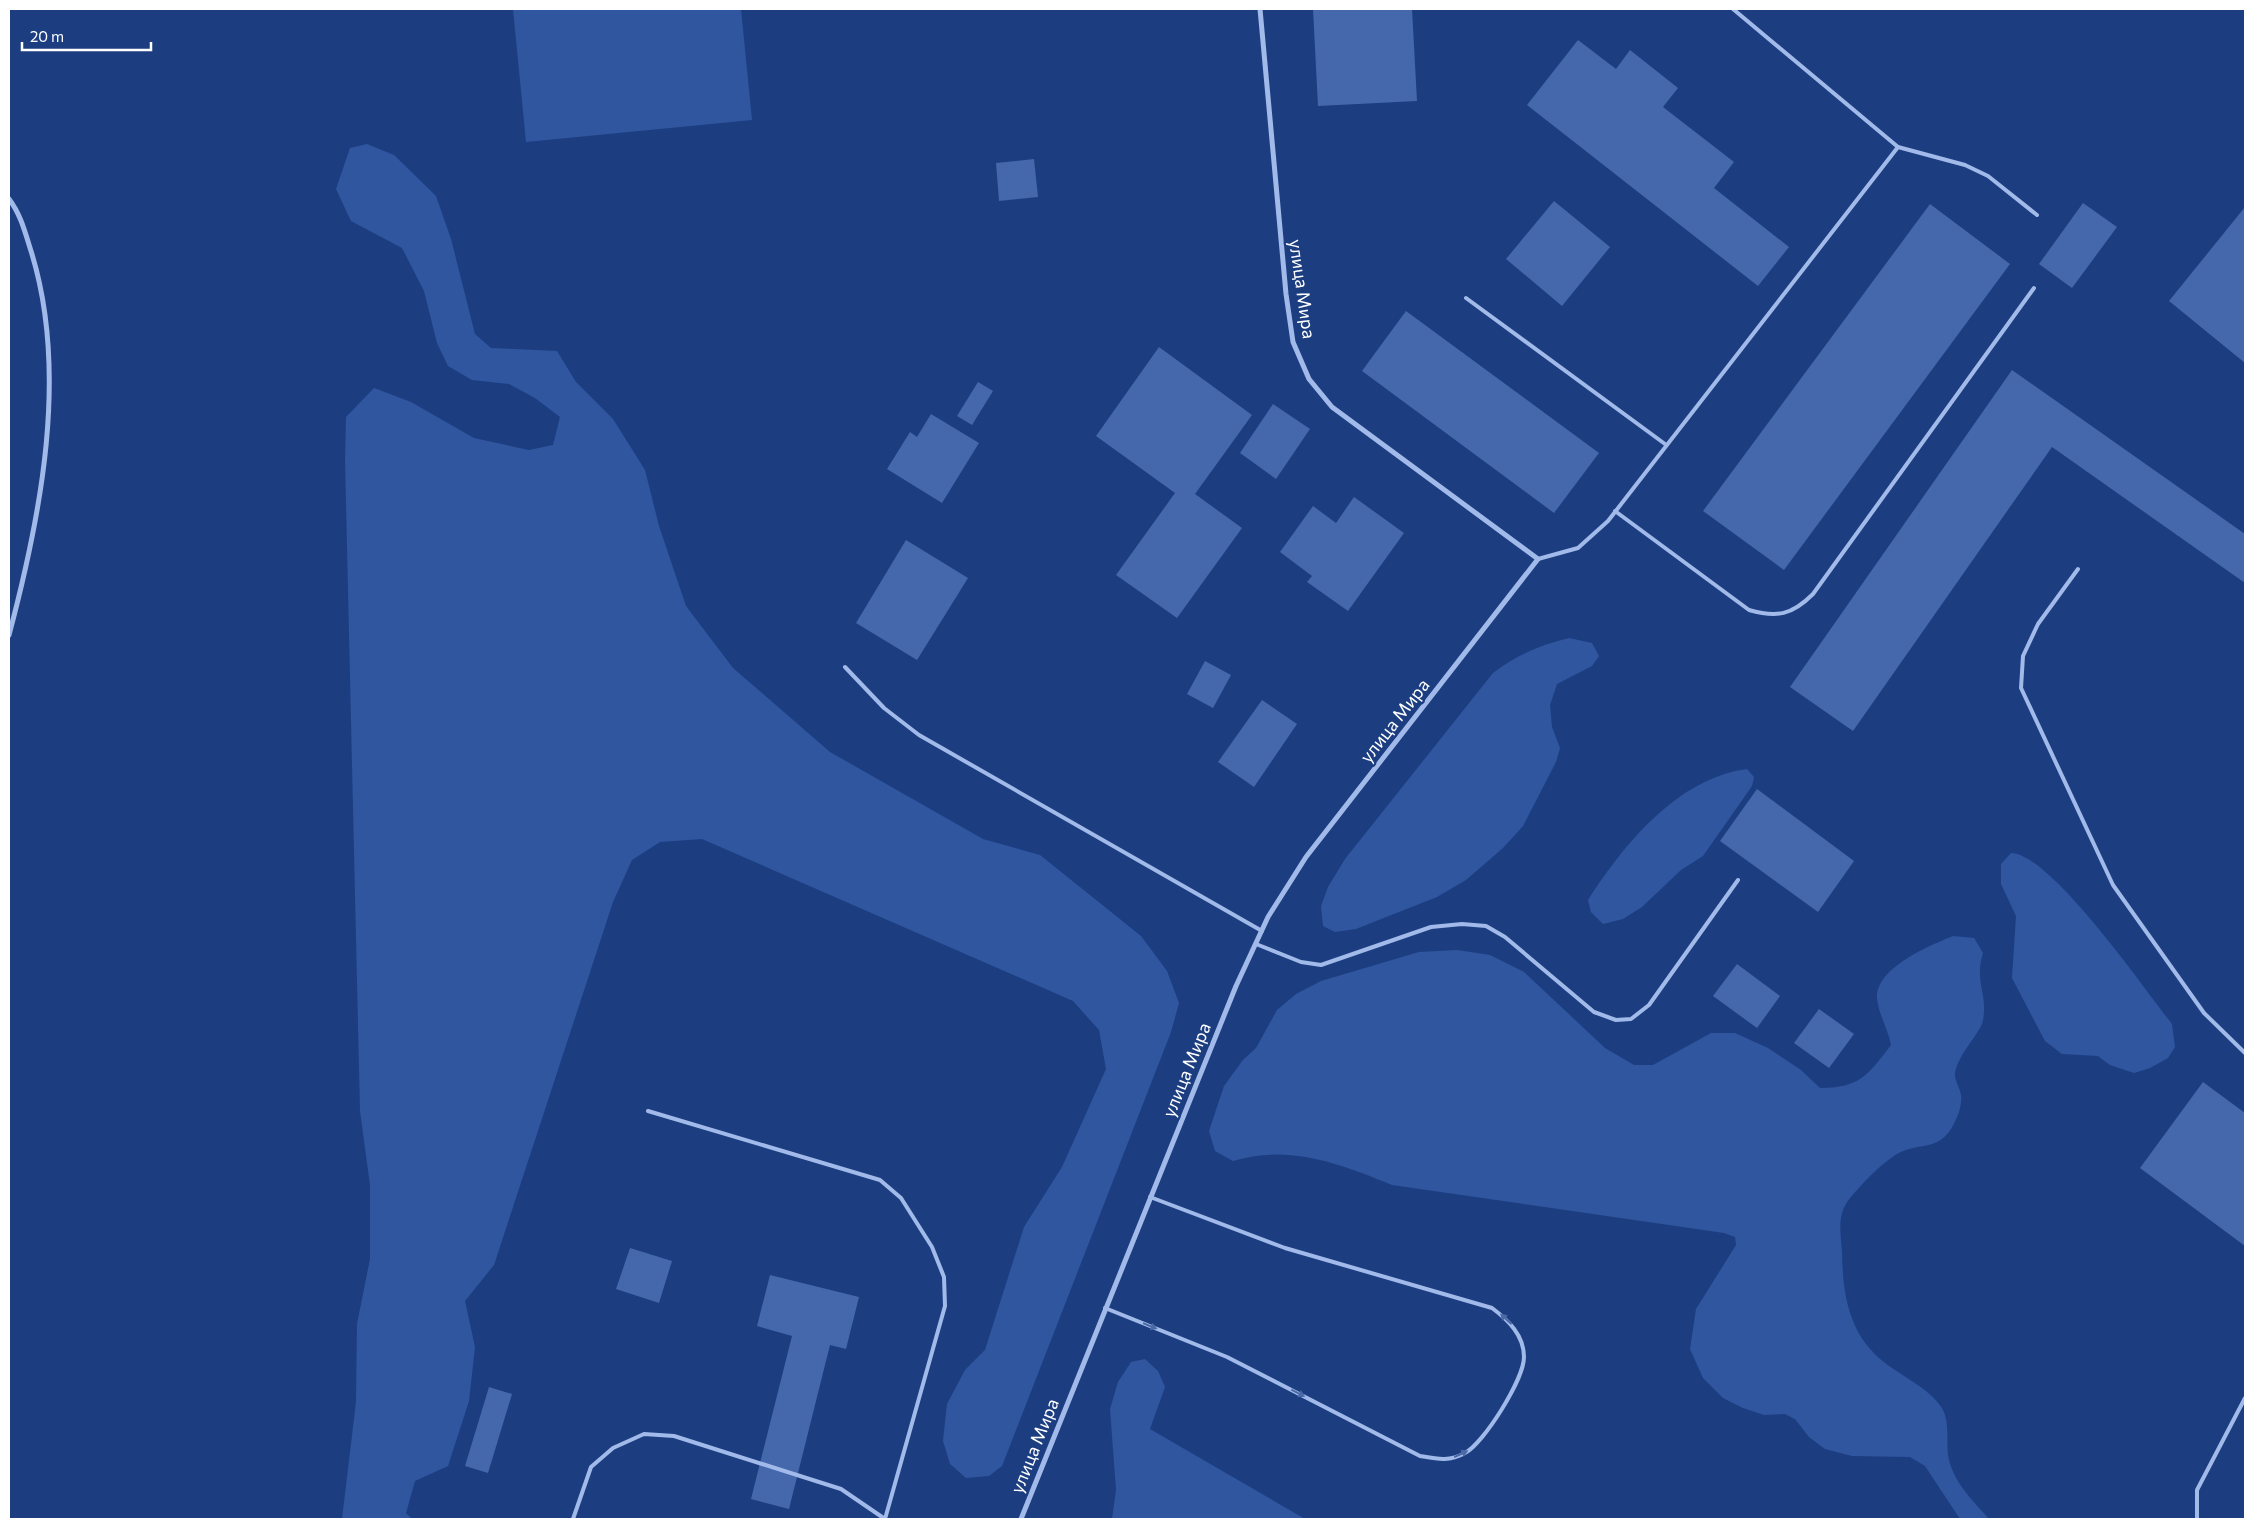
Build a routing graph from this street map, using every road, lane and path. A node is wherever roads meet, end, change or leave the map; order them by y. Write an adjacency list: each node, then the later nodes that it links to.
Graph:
1 (1260, 9): 10 (street, улица Мира)
2 (1733, 9): 3 (lane)
3 (1898, 147): 5 (lane); 8 (lane)
4 (9, 199): 12 (street)
5 (2037, 215)
6 (2034, 288): 9 (lane)
7 (1466, 298): 8 (lane)
8 (1665, 444): 9 (lane)
9 (1615, 511): 10 (lane)
10 (1538, 559): 15 (street, улица Мира)
11 (2078, 569): 17 (lane)
12 (9, 635)
13 (844, 667): 15 (lane)
14 (1738, 880): 16 (lane)
15 (1262, 931): 16 (street, улица Мира)
16 (1256, 944): 19 (street, улица Мира)
17 (2245, 1053)
18 (648, 1111): 23 (lane)
19 (1150, 1197): 20 (street, улица Мира); 20 (lane, one-way to 19)
20 (1105, 1308): 24 (street, улица Мира)
21 (2245, 1398): 25 (lane)
22 (573, 1519): 23 (lane)
23 (885, 1519)
24 (1021, 1519)
25 (2197, 1519)

